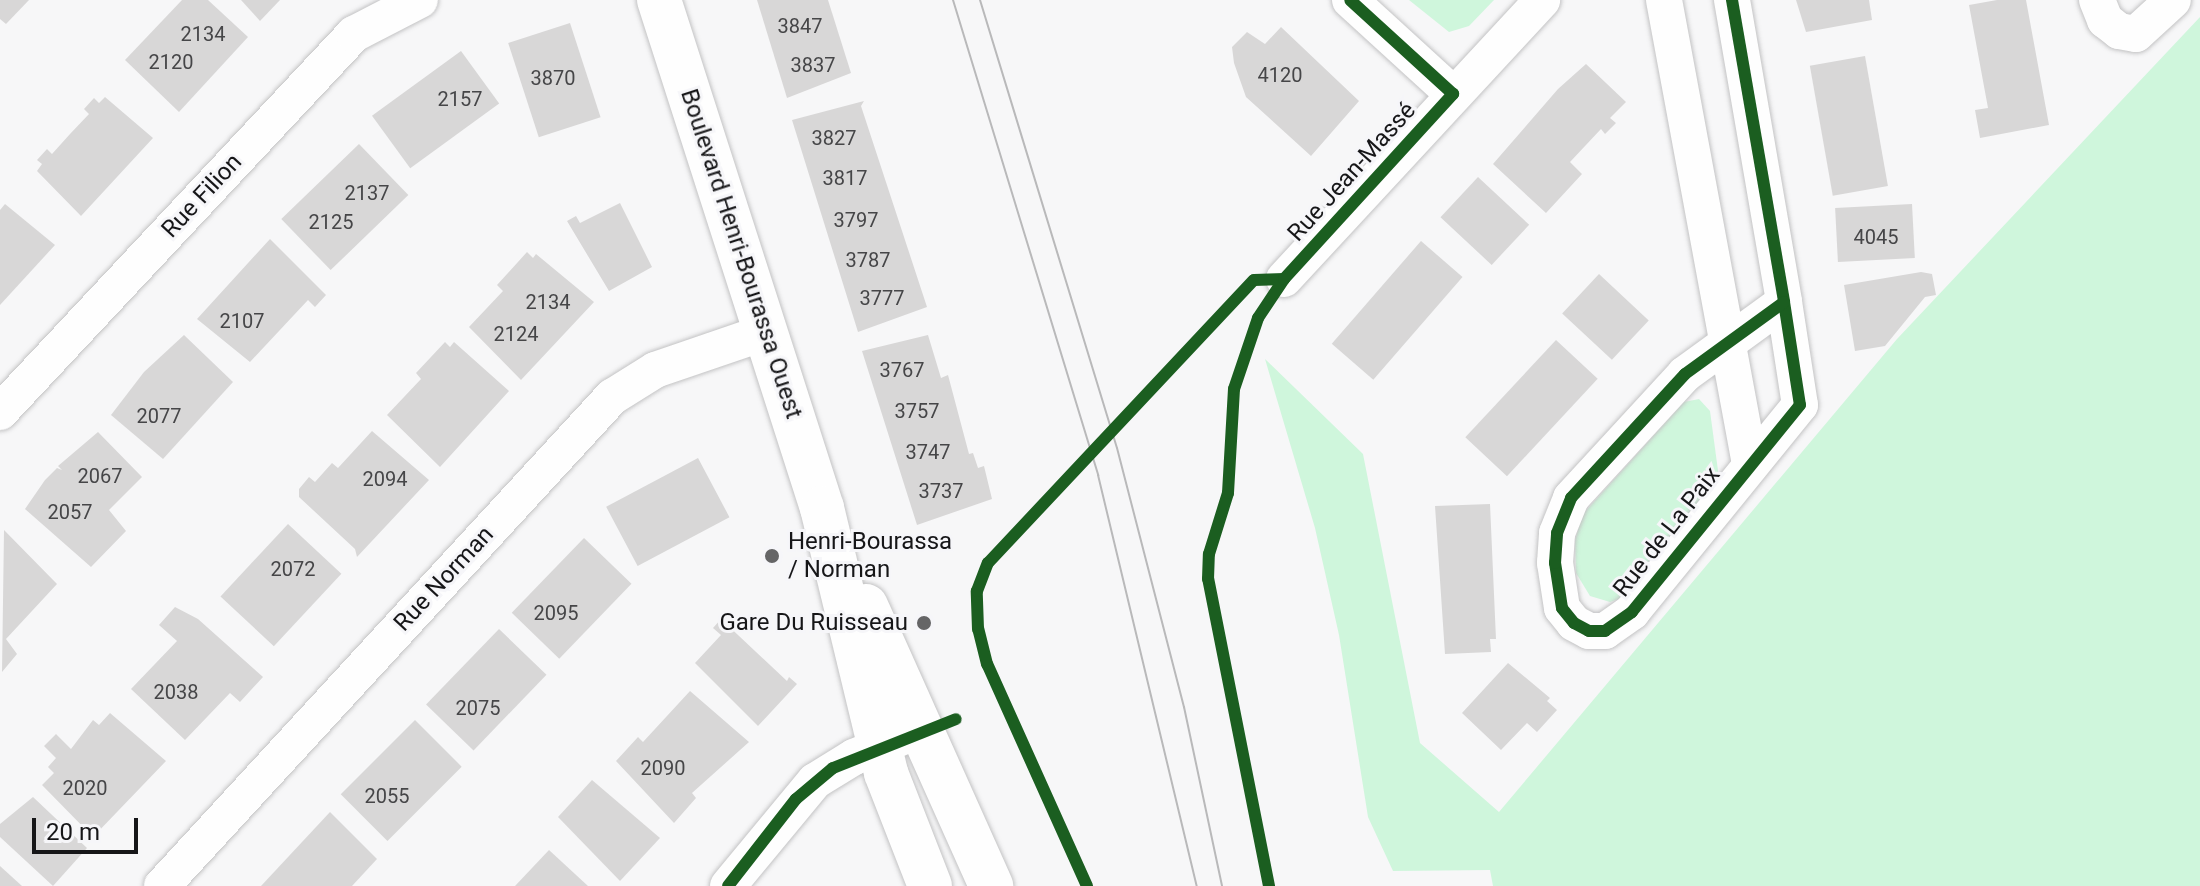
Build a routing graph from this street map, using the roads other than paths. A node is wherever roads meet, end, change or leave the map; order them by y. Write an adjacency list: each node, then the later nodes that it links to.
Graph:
1 (420, 0): 14 (street, Rue Filion)
2 (659, 0): 12 (main road, Boulevard Henri-Bourassa Ouest)
3 (1350, 0): 9 (street)
4 (1542, 0): 9 (street, Rue Jean-Massé)
5 (1664, 0): 13 (street, Rue de La Paix)
6 (1732, 0): 11 (street, Rue de La Paix)
7 (2097, 0): 8 (street)
8 (2173, 0)
9 (1453, 94): 10 (street, Rue Jean-Massé)
10 (1284, 279)
11 (1784, 302): 13 (street, Rue de La Paix); 15 (street, Rue de La Paix)
12 (766, 332): 16 (main road, Boulevard Henri-Bourassa Ouest); 19 (street, Rue Norman)
13 (1729, 339): 15 (street, Rue de La Paix); 15 (street, Rue de La Paix)
14 (0, 412)
15 (1750, 462)
16 (822, 508): 17 (main road, Boulevard Henri-Bourassa Ouest); 18 (main road, Boulevard Henri-Bourassa Ouest)
17 (922, 730): 18 (street); 22 (main road, Boulevard Henri-Bourassa Ouest)
18 (879, 746): 20 (street); 21 (main road, Boulevard Henri-Bourassa Ouest)
19 (162, 886)
20 (728, 886)
21 (930, 886)
22 (991, 886)

